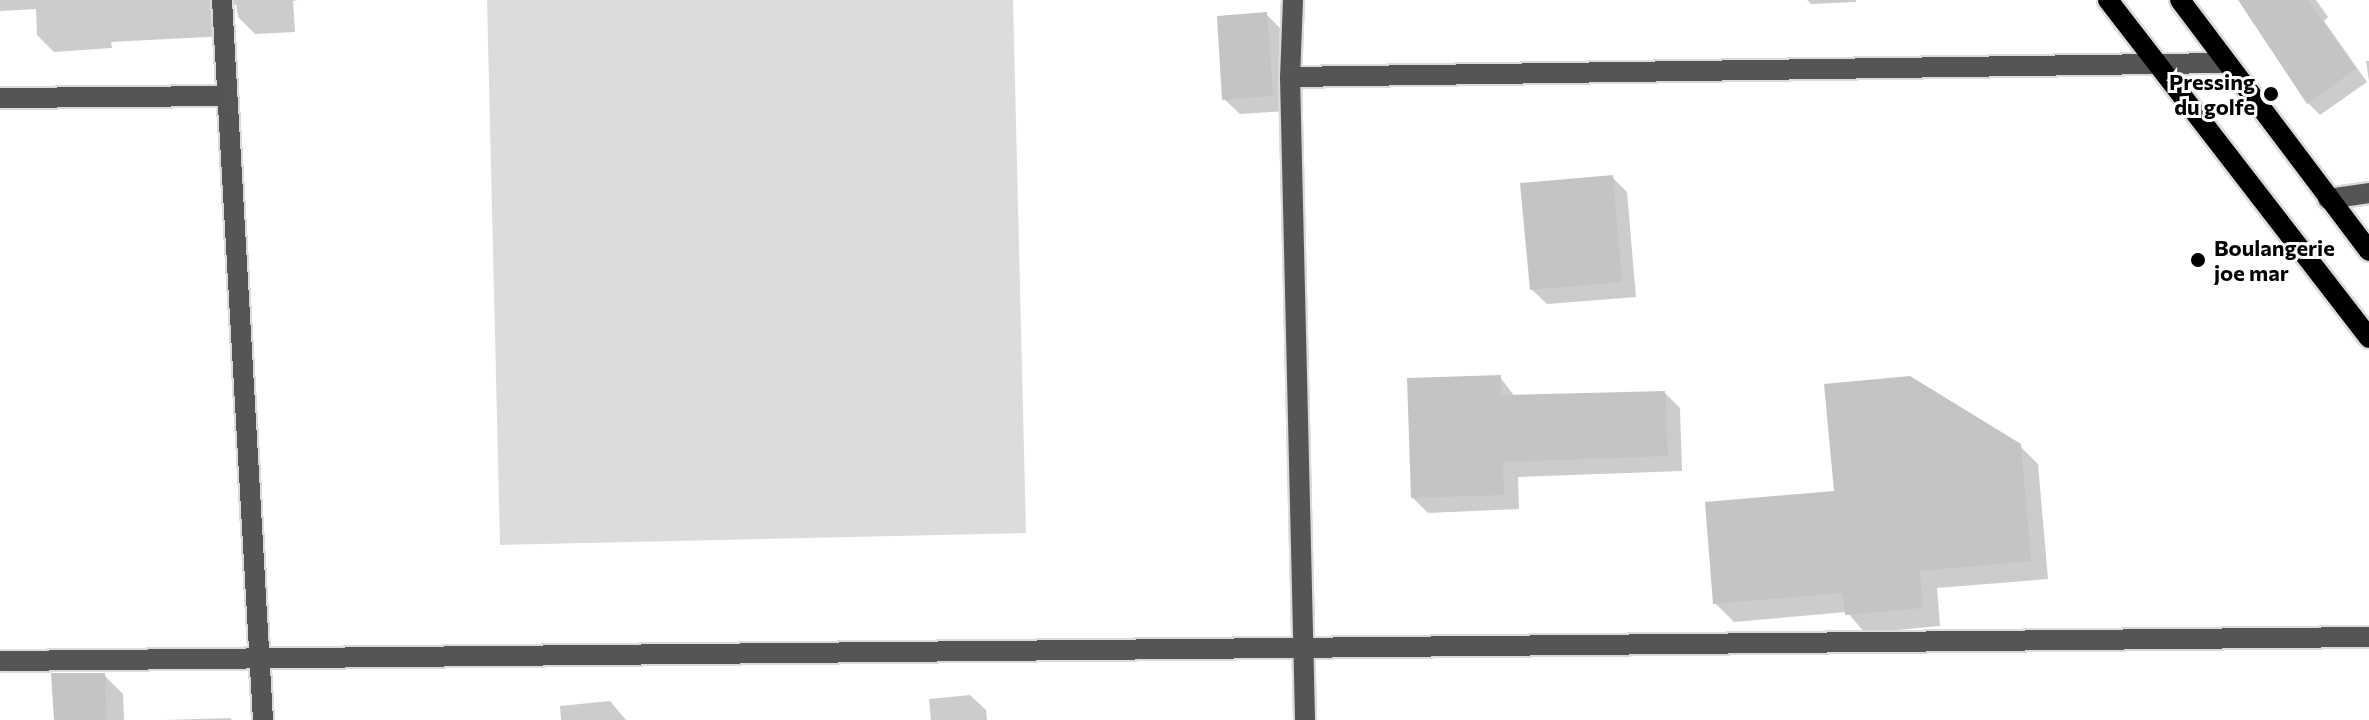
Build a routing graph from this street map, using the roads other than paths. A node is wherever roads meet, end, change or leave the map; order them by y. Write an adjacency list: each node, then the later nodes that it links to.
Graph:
1 (222, 0): 8 (street)
2 (1293, 0): 7 (street)
3 (2108, 0): 5 (main road)
4 (2180, 0): 6 (main road)
5 (2156, 60): 6 (street); 7 (street); 13 (main road)
6 (2226, 63): 11 (main road)
7 (1290, 77): 15 (street)
8 (224, 96): 9 (street); 17 (street)
9 (0, 98)
10 (2369, 193): 11 (street)
11 (2328, 199): 12 (main road)
12 (2369, 251)
13 (2369, 338)
14 (2369, 637): 15 (street)
15 (1303, 650): 17 (street); 19 (street)
16 (0, 661): 17 (street)
17 (261, 662): 18 (street)
18 (263, 720)
19 (1305, 720)

